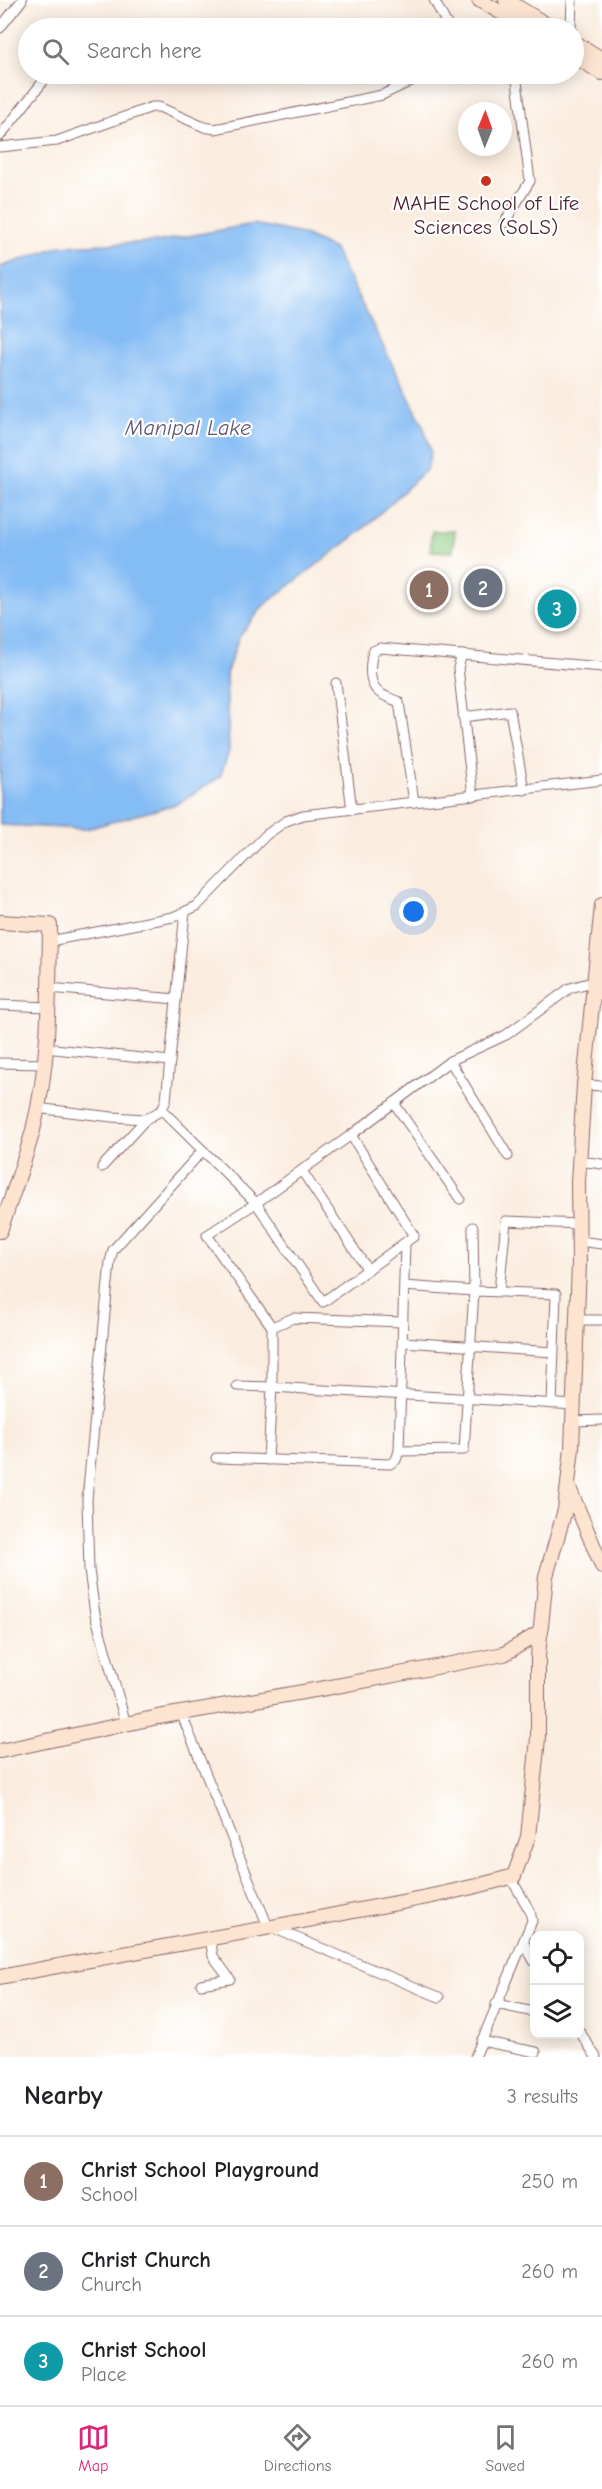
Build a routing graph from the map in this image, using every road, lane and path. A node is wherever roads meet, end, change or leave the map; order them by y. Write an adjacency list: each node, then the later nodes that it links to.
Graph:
1 (22, 0): 9 (street)
2 (434, 0): 6 (street)
3 (479, 0): 5 (street)
4 (572, 0): 8 (street)
5 (507, 13): 7 (street)
6 (444, 18)
7 (522, 18)
8 (571, 18)
9 (0, 28)
10 (584, 49): 11 (street)
11 (602, 60)
12 (584, 62): 13 (street)
13 (602, 73)
14 (41, 84): 17 (street)
15 (405, 84): 18 (street)
16 (517, 84): 19 (street)
17 (0, 136)
18 (0, 147)
19 (504, 224)
20 (462, 655): 21 (street); 23 (street); 27 (street)
21 (602, 667)
22 (336, 683): 28 (street)
23 (463, 717): 25 (street); 26 (street)
24 (602, 780): 25 (street)
25 (525, 790): 26 (street)
26 (472, 796): 27 (street)
27 (414, 802): 28 (street)
28 (352, 810): 30 (street)
29 (602, 905): 32 (street)
30 (184, 912): 33 (street); 36 (street)
31 (0, 922): 33 (street)
32 (600, 927): 34 (street)
33 (50, 941): 35 (street)
34 (596, 981): 41 (street); 44 (street)
35 (49, 988): 36 (street); 38 (street)
36 (176, 999): 40 (street)
37 (0, 1005): 38 (street)
38 (49, 1007): 39 (street)
39 (45, 1047): 40 (street); 43 (street)
40 (170, 1061): 48 (street)
41 (450, 1062): 46 (street); 52 (street)
42 (0, 1063): 43 (street)
43 (44, 1064): 47 (street)
44 (584, 1085): 45 (street); 53 (street)
45 (602, 1086)
46 (394, 1103): 50 (street); 57 (street)
47 (36, 1108): 49 (street); 61 (street)
48 (162, 1110): 49 (street); 51 (street)
49 (146, 1119): 55 (street)
50 (351, 1135): 56 (street); 63 (street)
51 (203, 1150): 58 (street); 91 (street)
52 (508, 1156)
53 (580, 1161): 54 (street); 59 (street)
54 (602, 1164)
55 (102, 1167)
56 (302, 1170): 58 (street); 65 (street)
57 (460, 1199)
58 (256, 1203): 65 (street); 72 (street)
59 (579, 1224): 62 (street); 68 (street)
60 (473, 1227): 67 (street)
61 (0, 1231)
62 (579, 1241): 64 (street); 69 (street)
63 (405, 1243): 65 (street); 66 (street)
64 (602, 1244)
65 (368, 1270)
66 (404, 1286): 67 (street); 71 (street)
67 (474, 1291): 68 (street); 74 (street)
68 (500, 1292): 75 (street)
69 (578, 1320): 70 (street); 81 (street)
70 (602, 1320)
71 (403, 1322): 72 (street); 73 (street)
72 (272, 1327): 77 (street)
73 (403, 1342): 74 (street); 78 (street)
74 (470, 1347): 75 (street); 79 (street)
75 (554, 1352): 80 (street)
76 (237, 1386): 77 (street)
77 (272, 1387): 78 (street); 86 (street)
78 (401, 1395): 79 (street); 84 (street)
79 (467, 1399): 80 (street); 84 (street)
80 (552, 1404): 81 (street)
81 (575, 1405): 83 (street)
82 (602, 1420): 83 (street)
83 (574, 1421): 87 (street)
84 (399, 1451): 86 (street)
85 (216, 1458): 86 (street)
86 (268, 1460)
87 (568, 1486): 88 (street); 89 (street)
88 (601, 1558)
89 (541, 1632): 90 (street); 93 (street)
90 (181, 1713): 91 (street); 94 (street)
91 (126, 1724): 92 (street)
92 (0, 1750)
93 (510, 1877): 94 (street); 96 (street)
94 (271, 1928): 95 (street); 100 (street)
95 (210, 1938): 98 (street); 99 (street)
96 (524, 1943): 97 (street); 101 (street)
97 (530, 1954)
98 (0, 1977)
99 (201, 1984)
100 (439, 1997)
101 (496, 2004): 102 (street); 104 (street)
102 (530, 2011)
103 (584, 2039): 107 (street)
104 (481, 2041): 105 (street); 106 (street)
105 (536, 2052)
106 (474, 2057)
107 (596, 2057)

